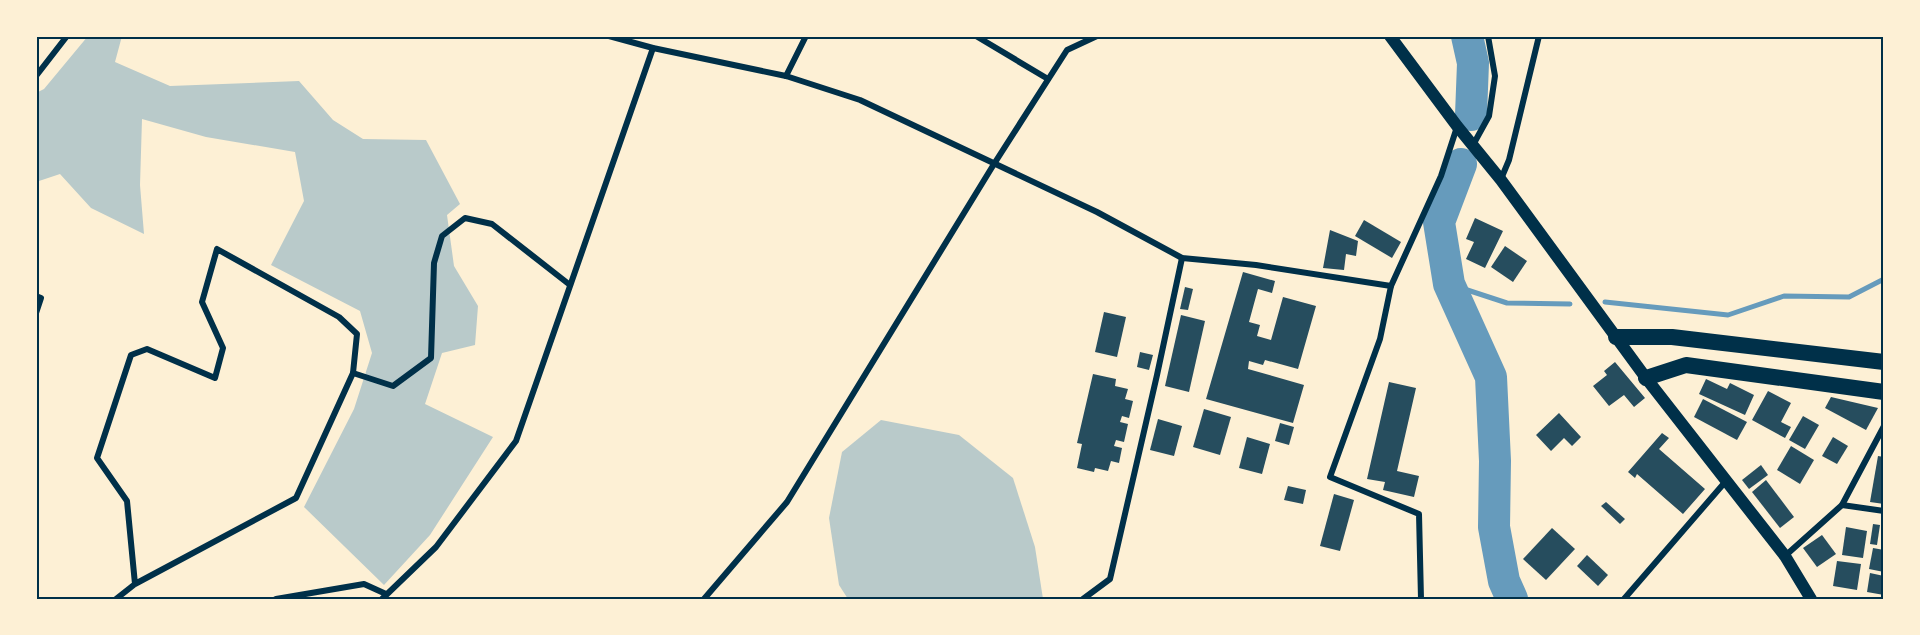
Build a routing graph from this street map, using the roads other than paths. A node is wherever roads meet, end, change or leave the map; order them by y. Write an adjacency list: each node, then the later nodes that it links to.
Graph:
1 (67, 36): 10 (street)
2 (609, 36): 9 (street)
3 (806, 36): 11 (street)
4 (976, 36): 12 (street)
5 (1097, 36): 12 (street)
6 (1390, 36): 13 (main road)
7 (1488, 36): 14 (street)
8 (1539, 36): 16 (street)
9 (653, 48): 11 (street); 18 (street)
10 (36, 76)
11 (786, 76): 15 (street)
12 (1048, 79): 15 (street)
13 (1457, 126): 14 (main road); 19 (street)
14 (1473, 145): 16 (main road)
15 (994, 164): 17 (street); 36 (street)
16 (1501, 180): 22 (main road)
17 (1182, 258): 19 (street); 37 (street)
18 (570, 285): 24 (street); 33 (street)
19 (1391, 286): 38 (street)
20 (36, 296): 21 (street)
21 (36, 313)
22 (1616, 337): 23 (highway); 25 (main road)
23 (1884, 362)
24 (353, 373): 32 (street); 32 (street)
25 (1646, 378): 26 (highway); 28 (main road)
26 (1884, 392)
27 (1884, 426): 29 (street)
28 (1726, 480): 31 (main road); 39 (street)
29 (1842, 505): 30 (street); 31 (street)
30 (1884, 511)
31 (1785, 556): 40 (main road)
32 (135, 584): 34 (street)
33 (384, 596): 35 (street)
34 (117, 599)
35 (276, 599)
36 (704, 599)
37 (1083, 599)
38 (1421, 599)
39 (1624, 599)
40 (1811, 599)

